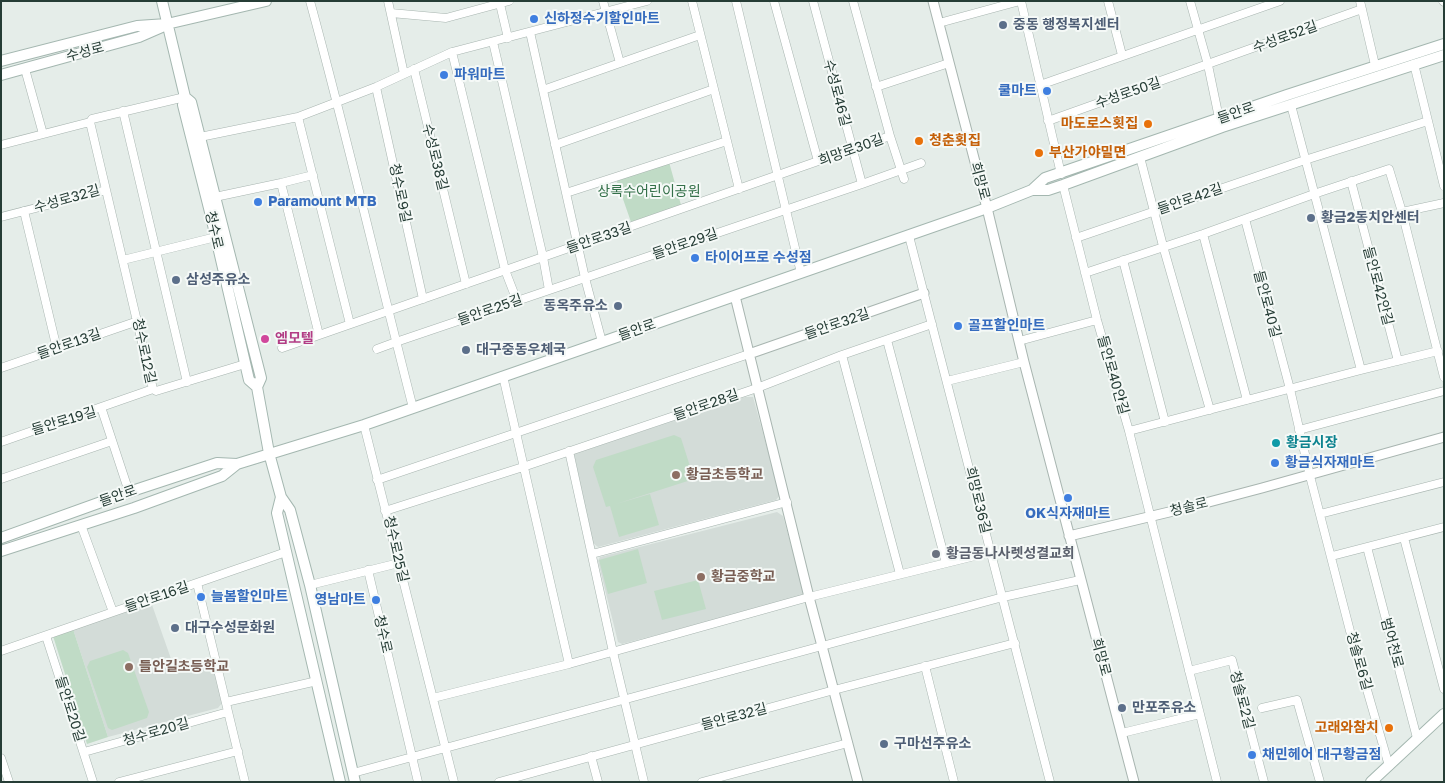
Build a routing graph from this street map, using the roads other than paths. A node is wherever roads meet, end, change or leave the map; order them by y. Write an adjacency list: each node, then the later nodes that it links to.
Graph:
1 (162, 1): 24 (main road, 청수로)
2 (266, 1): 18 (main road, 수성로)
3 (310, 1): 50 (street)
4 (388, 1): 22 (street)
5 (509, 1): 19 (street)
6 (603, 1): 21 (street)
7 (647, 1): 21 (street)
8 (692, 1): 27 (street)
9 (736, 1): 72 (street)
10 (774, 1): 67 (street)
11 (813, 1): 64 (street, 수성로46길)
12 (853, 1): 45 (street)
13 (933, 1): 23 (street, 희망로)
14 (1021, 1): 23 (street); 44 (street)
15 (1108, 1): 33 (street)
16 (1190, 1): 25 (street)
17 (1277, 2): 25 (street)
18 (251, 3): 24 (main road, 수성로)
19 (500, 4): 22 (street); 28 (street)
20 (1361, 5): 38 (street, 수성로52길); 39 (street)
21 (606, 12): 26 (street); 35 (street)
22 (391, 13): 42 (street)
23 (938, 23): 36 (street, 희망로)
24 (167, 24): 34 (main road, 수성로); 40 (main road, 수성로); 49 (main road, 청수로)
25 (1198, 30): 33 (street); 38 (street)
26 (530, 32): 28 (street); 48 (street)
27 (700, 35): 35 (street); 47 (street)
28 (508, 38): 29 (street)
29 (492, 42): 31 (street); 100 (street)
30 (1444, 44): 39 (main road, 들안로)
31 (452, 52): 41 (street); 103 (street)
32 (1444, 54): 37 (main road, 들안로)
33 (1122, 55): 44 (street)
34 (1, 61)
35 (620, 63): 48 (street)
36 (948, 63): 45 (street); 86 (street, 희망로)
37 (1414, 64): 51 (main road, 들안로); 56 (street)
38 (1208, 65): 54 (street); 55 (street, 수성로50길)
39 (1375, 66): 54 (main road, 들안로)
40 (24, 69): 43 (main road, 수성로); 58 (street)
41 (414, 70): 42 (street); 107 (street, 수성로38길)
42 (404, 74): 46 (street)
43 (1, 75)
44 (1040, 85): 55 (street)
45 (876, 86): 59 (street, 희망로30길)
46 (376, 87): 50 (street); 111 (street, 청수로9길)
47 (714, 89): 61 (street); 63 (street)
48 (543, 90): 63 (street)
49 (185, 97): 52 (street); 60 (main road, 청수로); 95 (main road, 청수로)
50 (338, 102): 53 (street); 113 (street)
51 (1290, 105): 65 (main road, 들안로); 66 (street)
52 (123, 111): 57 (street); 99 (street)
53 (298, 117): 60 (street); 71 (street)
54 (1219, 118): 70 (main road, 들안로)
55 (1048, 121): 70 (street)
56 (1428, 121): 66 (street, 들안로42길); 78 (street)
57 (90, 122): 58 (street); 80 (street, 수성로32길)
58 (43, 134): 62 (street)
59 (890, 136): 64 (street, 희망로30길); 69 (street)
60 (200, 137): 84 (main road, 청수로)
61 (727, 141): 79 (street); 82 (street)
62 (1, 145)
63 (555, 145): 82 (street)
64 (852, 150): 67 (street, 희망로30길); 76 (street, 수성로46길)
65 (1140, 157): 77 (main road, 들안로); 89 (street)
66 (1305, 160): 83 (street); 89 (street, 들안로42길)
67 (818, 162): 72 (street, 희망로30길)
68 (921, 163): 69 (street)
69 (901, 170): 73 (street); 76 (street)
70 (1060, 174): 81 (main road, 들안로)
71 (313, 175): 75 (street); 116 (street)
72 (777, 176): 79 (street, 들안로33길); 87 (street)
73 (904, 179)
74 (1351, 182): 83 (street); 90 (street); 129 (street, 들안로42안길)
75 (281, 183): 84 (street); 118 (street)
76 (862, 184): 87 (street)
77 (1063, 185): 81 (main road, 들안로); 96 (street)
78 (1444, 186)
79 (739, 189): 97 (street, 들안로33길)
80 (106, 190): 88 (street, 수성로32길); 101 (street, 청수로12길)
81 (1032, 190): 86 (main road, 들안로)
82 (566, 193): 97 (street)
83 (1314, 194): 92 (street); 133 (street)
84 (215, 197): 138 (main road, 청수로)
85 (1444, 203): 90 (street)
86 (986, 208): 94 (main road, 들안로); 120 (street, 희망로)
87 (786, 210): 104 (street); 106 (street, 들안로29길)
88 (24, 211): 91 (street, 수성로32길); 124 (street, 수성로32길)
89 (1154, 212): 96 (street, 들안로42길); 98 (street)
90 (1402, 212): 126 (street)
91 (1, 217)
92 (1245, 220): 93 (street); 141 (street, 들안로40길)
93 (1203, 234): 98 (street); 143 (street)
94 (910, 236): 104 (main road, 들안로); 109 (street)
95 (216, 237): 99 (street); 131 (main road, 청수로)
96 (1076, 238): 105 (street)
97 (578, 245): 100 (street, 들안로33길); 106 (street)
98 (1163, 246): 102 (street); 146 (street)
99 (156, 252): 101 (street); 137 (street)
100 (543, 257): 103 (street, 들안로33길); 108 (street)
101 (123, 260): 115 (street, 청수로12길)
102 (1123, 260): 105 (street); 147 (street)
103 (505, 270): 107 (street, 들안로33길); 112 (street)
104 (801, 273): 110 (main road, 들안로)
105 (1085, 273): 114 (street, 들안로40안길)
106 (585, 278): 108 (street, 들안로25길); 122 (street)
107 (466, 284): 111 (street, 들안로33길)
108 (549, 290): 112 (street, 들안로25길)
109 (924, 293): 117 (street); 127 (street, 들안로32길)
110 (735, 296): 122 (main road, 들안로); 127 (street)
111 (423, 299): 113 (street, 들안로33길)
112 (517, 301): 121 (street, 들안로25길)
113 (388, 311): 116 (street); 121 (street)
114 (1097, 320): 120 (street); 150 (street, 들안로40안길)
115 (138, 321): 124 (street, 들안로13길); 140 (street, 청수로12길)
116 (350, 324): 118 (street)
117 (932, 324): 119 (street, 들안로28길); 136 (street)
118 (319, 335): 123 (street)
119 (887, 340): 128 (street, 들안로28길); 181 (street)
120 (1018, 340): 130 (street, 희망로)
121 (396, 342): 125 (street, 들안로25길); 145 (street)
122 (602, 342): 134 (main road, 들안로)
123 (282, 348)
124 (57, 349): 132 (street, 들안로13길)
125 (377, 350)
126 (1438, 351): 129 (street); 135 (street)
127 (749, 354): 139 (street); 151 (street)
128 (842, 355): 139 (street, 들안로28길); 183 (street)
129 (1398, 361): 133 (street)
130 (1024, 362): 136 (street); 171 (street, 희망로)
131 (245, 364): 137 (street); 138 (main road, 청수로)
132 (1, 368)
133 (1361, 370): 141 (street)
134 (503, 376): 145 (main road, 들안로); 151 (street)
135 (1444, 376)
136 (947, 381): 177 (street, 희망로36길)
137 (187, 382): 140 (street)
138 (257, 387): 156 (main road, 청수로)
139 (757, 388): 155 (street, 들안로28길); 165 (street)
140 (153, 389): 144 (street, 청수로12길)
141 (1290, 389): 143 (street); 149 (street)
142 (1444, 391): 149 (street)
143 (1247, 400): 146 (street)
144 (100, 407): 153 (street, 들안로19길); 154 (street, 들안로19길)
145 (413, 408): 148 (main road, 들안로)
146 (1210, 410): 147 (street)
147 (1165, 422): 150 (street)
148 (364, 425): 156 (main road, 들안로); 161 (street)
149 (1299, 430): 159 (street)
150 (1129, 431): 168 (street, 들안로40안길)
151 (516, 433): 158 (street); 161 (street)
152 (1444, 437): 159 (street, 청솔로)
153 (112, 441): 160 (street); 163 (street, 들안로19길)
154 (1, 442)
155 (569, 451): 158 (street, 들안로28길); 178 (street)
156 (269, 453): 157 (main road, 들안로); 164 (main road, 청수로)
157 (237, 464): 163 (main road, 들안로); 169 (main road, 들안로)
158 (523, 467): 166 (street, 청수로25길); 195 (street)
159 (1310, 476): 167 (street, 청솔로6길); 168 (street, 청솔로)
160 (1, 479)
161 (378, 480): 166 (street)
162 (1444, 482): 167 (street)
163 (129, 492): 172 (main road, 들안로)
164 (281, 498): 176 (main road, 청수로); 186 (main road, 청수로)
165 (786, 502): 178 (street); 187 (street)
166 (385, 511): 180 (street, 청수로25길)
167 (1320, 514): 179 (street, 청솔로6길)
168 (1150, 516): 171 (street, 청솔로); 197 (street)
169 (81, 525): 175 (main road, 들안로); 189 (street)
170 (1444, 527): 173 (street)
171 (1069, 536): 184 (street, 희망로)
172 (1, 538)
173 (1404, 538): 174 (street); 199 (street)
174 (1367, 547): 179 (street); 209 (street, 범어천로)
175 (1, 551)
176 (286, 552): 185 (street); 198 (main road, 청수로)
177 (991, 552): 181 (street); 188 (street, 희망로36길)
178 (592, 554): 194 (street)
179 (1332, 556): 218 (street, 청솔로6길)
180 (399, 563): 182 (street); 201 (street, 청수로25길)
181 (946, 563): 183 (street)
182 (368, 570): 186 (street); 215 (street, 청수로)
183 (900, 574): 187 (street)
184 (1080, 580): 188 (street); 208 (street, 희망로)
185 (197, 583): 189 (street, 들안로16길); 203 (street, 들안로16길)
186 (310, 585): 219 (main road, 청수로)
187 (809, 597): 192 (street); 194 (street)
188 (1003, 597): 191 (street, 희망로36길); 192 (street)
189 (113, 612): 190 (street, 들안로16길)
190 (46, 636): 193 (street, 들안로16길); 214 (street, 들안로20길)
191 (1015, 643): 196 (street, 들안로32길); 233 (street, 희망로36길)
192 (822, 646): 200 (street); 202 (street)
193 (1, 651)
194 (613, 652): 195 (street); 202 (street)
195 (570, 664): 201 (street)
196 (924, 666): 200 (street, 들안로32길); 232 (street)
197 (1190, 671): 206 (street); 236 (street, 청솔로2길)
198 (317, 680): 203 (street); 224 (main road, 청수로)
199 (1444, 689)
200 (834, 690): 210 (street); 211 (street, 들안로32길)
201 (433, 698): 212 (street, 청수로25길)
202 (624, 698): 211 (street); 212 (street)
203 (226, 702): 205 (street)
204 (1262, 708): 237 (street)
205 (228, 712): 213 (street); 214 (street, 청수로20길)
206 (1200, 714): 208 (street); 235 (street)
207 (1444, 714): 209 (main road)
208 (1122, 734): 234 (street, 희망로)
209 (1417, 738): 218 (main road)
210 (848, 743): 230 (street); 231 (street)
211 (635, 744): 216 (street); 229 (street)
212 (446, 748): 215 (street); 226 (street, 청수로25길)
213 (238, 751): 222 (street); 223 (street)
214 (84, 752): 221 (street, 들안로20길)
215 (412, 756): 219 (street, 청수로); 225 (street, 청수로)
216 (591, 756): 227 (street); 228 (street)
217 (1, 758): 220 (street)
218 (1389, 766): 238 (main road)
219 (354, 777)
220 (9, 782)
221 (93, 782)
222 (119, 782)
223 (246, 782)
224 (340, 782)
225 (418, 782)
226 (454, 782)
227 (499, 782)
228 (598, 782)
229 (644, 782)
230 (702, 782)
231 (858, 782)
232 (954, 782)
233 (1050, 782)
234 (1134, 782)
235 (1217, 782)
236 (1264, 782)
237 (1320, 782)
238 (1371, 782)

